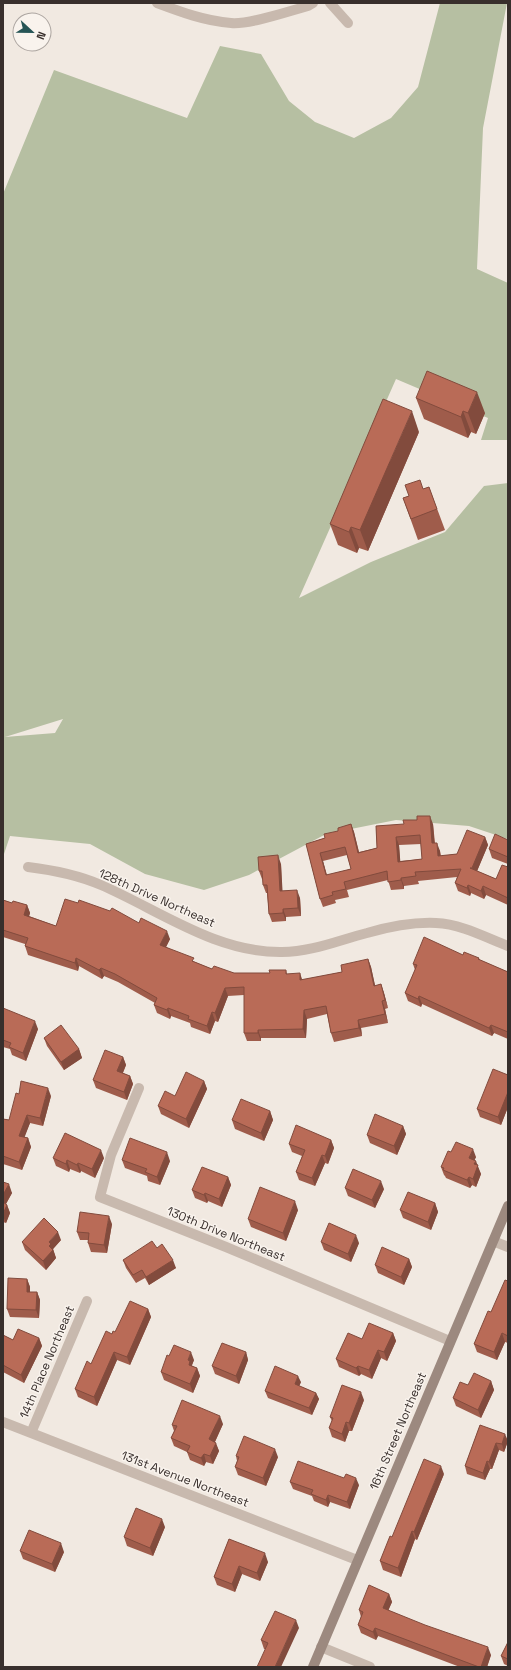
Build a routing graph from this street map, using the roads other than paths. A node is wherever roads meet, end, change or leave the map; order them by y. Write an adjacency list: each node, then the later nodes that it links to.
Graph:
1 (157, 3): 2 (street)
2 (313, 3)
3 (330, 3): 4 (street)
4 (348, 23)
5 (28, 867): 6 (street, 128th Drive Northeast)
6 (508, 946)
7 (139, 1088): 12 (street, 130th Drive Northeast)
8 (508, 1206): 9 (street, 16th Street Northeast)
9 (493, 1241): 10 (street); 12 (street, 16th Street Northeast)
10 (508, 1247)
11 (87, 1301): 14 (street, 14th Place Northeast)
12 (450, 1341): 15 (street, 16th Street Northeast)
13 (3, 1422): 14 (street, 131st Avenue Northeast)
14 (31, 1433): 15 (street, 131st Avenue Northeast)
15 (357, 1560): 16 (street, 16th Street Northeast)
16 (321, 1647): 17 (street, 16th Street Northeast); 18 (street)
17 (313, 1667)
18 (370, 1667)

